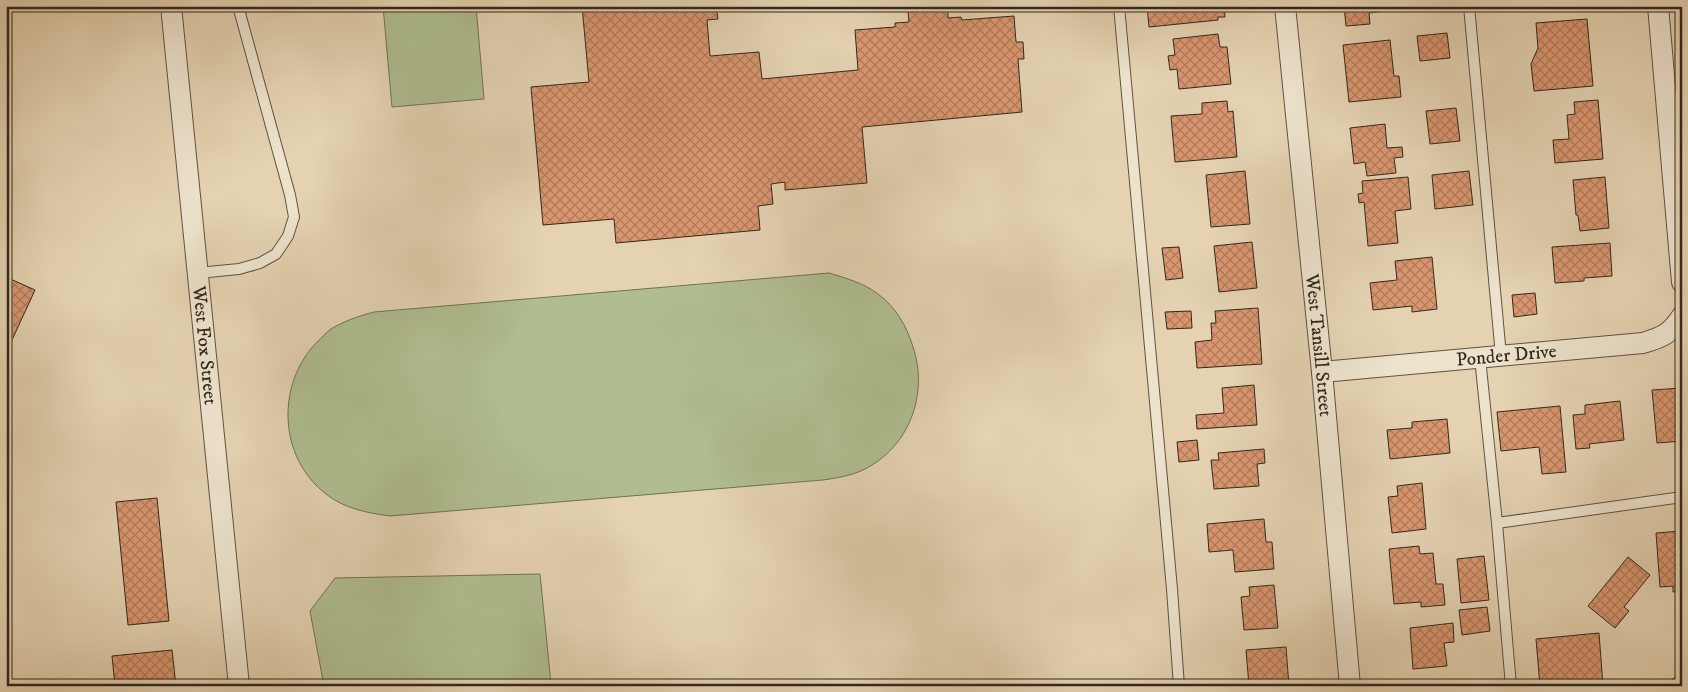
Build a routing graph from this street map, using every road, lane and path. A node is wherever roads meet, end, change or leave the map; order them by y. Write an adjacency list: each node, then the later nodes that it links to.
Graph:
1 (171, 6): 7 (street, West Fox Street)
2 (238, 6): 7 (lane)
3 (1119, 6): 16 (lane)
4 (1285, 6): 12 (street, West Tansill Street)
5 (1469, 6): 10 (lane)
6 (1658, 6): 8 (street)
7 (198, 273): 15 (street, West Fox Street)
8 (1682, 282)
9 (1682, 316): 10 (street, Ponder Drive)
10 (1500, 356): 11 (street, Ponder Drive)
11 (1480, 358): 12 (street, Ponder Drive); 14 (lane)
12 (1322, 372): 17 (street, West Tansill Street)
13 (1682, 496): 14 (lane)
14 (1497, 523): 18 (lane)
15 (240, 686)
16 (1179, 686)
17 (1350, 686)
18 (1511, 686)

